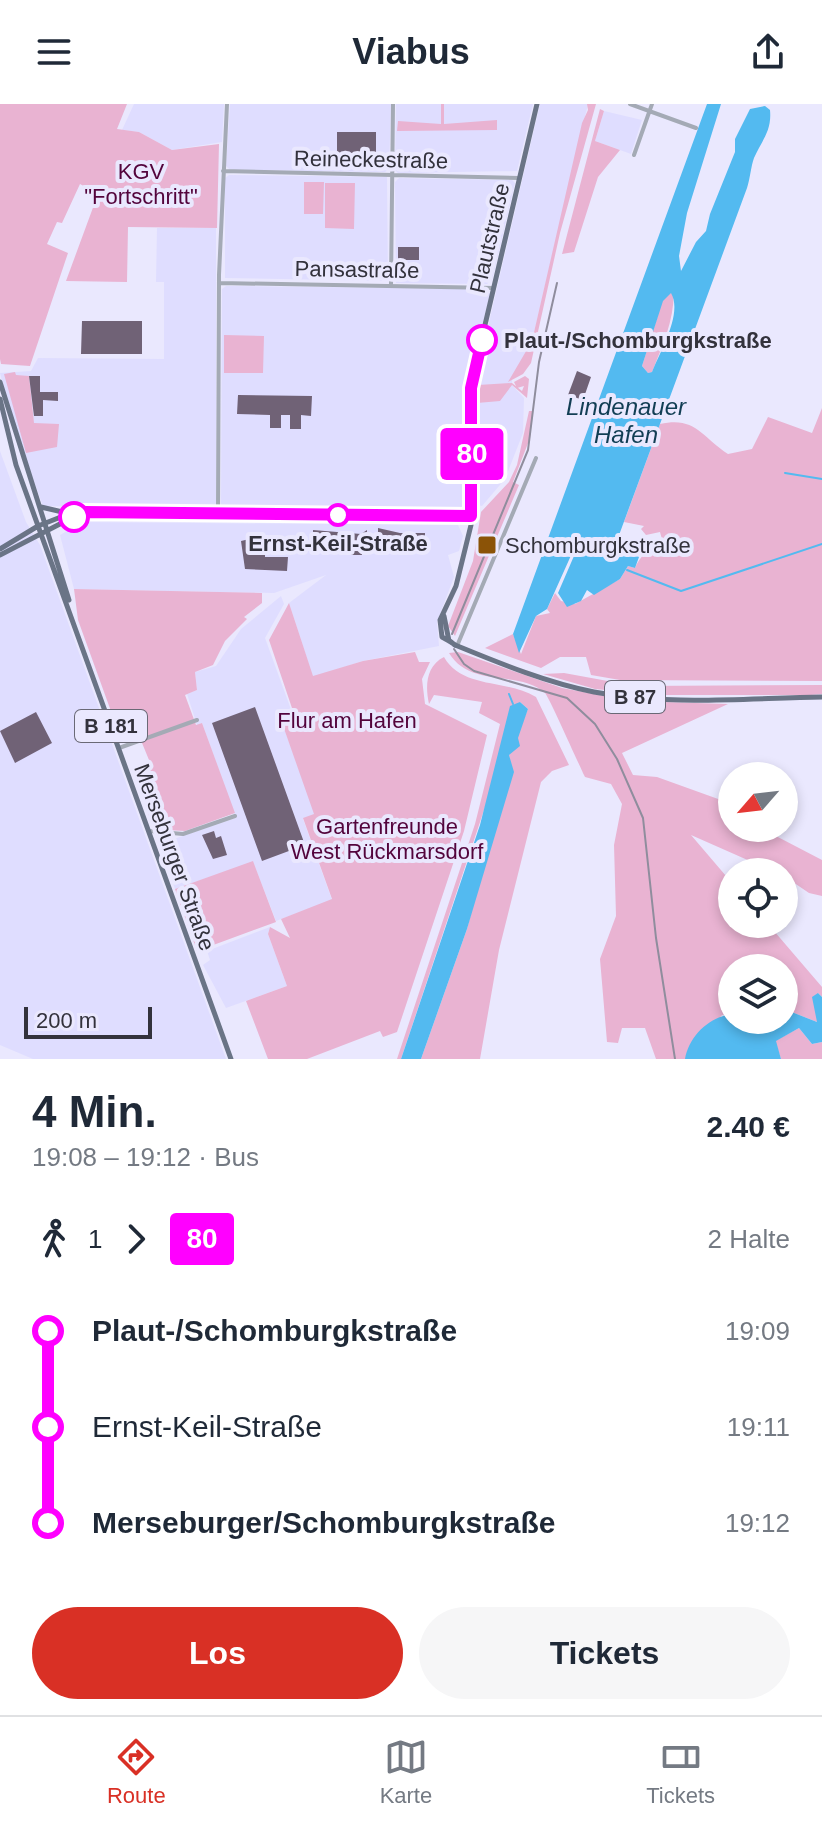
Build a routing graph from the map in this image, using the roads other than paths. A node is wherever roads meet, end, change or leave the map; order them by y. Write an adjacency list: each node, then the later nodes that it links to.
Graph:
1 (227, 104): 9 (street)
2 (393, 104): 10 (street)
3 (537, 104): 11 (main road, Plautstraße)
4 (630, 104): 6 (street)
5 (652, 104): 6 (street)
6 (649, 111): 7 (street); 8 (street)
7 (696, 128)
8 (634, 155)
9 (223, 171): 10 (street, Reineckestraße); 12 (street)
10 (392, 176): 11 (street, Reineckestraße); 13 (street)
11 (519, 178): 14 (main road, Plautstraße)
12 (220, 283): 13 (street, Pansastraße); 22 (street)
13 (391, 285): 14 (street, Pansastraße)
14 (494, 288): 23 (main road, Plautstraße)
15 (0, 382): 17 (main road, Merseburger Straße)
16 (0, 399): 17 (main road, Merseburger Straße)
17 (9, 441): 19 (main road, Merseburger Straße); 25 (main road, Merseburger Straße)
18 (536, 458): 30 (street)
19 (40, 506): 21 (main road); 24 (main road, Merseburger Straße / B 181)
20 (84, 512): 21 (main road); 22 (main road); 26 (main road)
21 (68, 513): 24 (main road)
22 (218, 513): 23 (main road)
23 (471, 516): 30 (main road, Plautstraße)
24 (46, 523): 25 (main road); 26 (main road, Merseburger Straße / B 181)
25 (38, 526): 27 (main road, Merseburger Straße); 28 (main road)
26 (49, 530): 27 (main road); 29 (main road, Merseburger Straße / B 181)
27 (41, 533): 28 (main road); 29 (main road, Merseburger Straße / B 181)
28 (0, 552)
29 (73, 621): 33 (main road, Merseburger Straße / B 181)
30 (453, 644): 31 (main road, B 87)
31 (822, 697)
32 (197, 720): 33 (street)
33 (119, 748): 35 (main road, Merseburger Straße / B 181)
34 (235, 816): 35 (street)
35 (149, 831): 36 (main road, Merseburger Straße / B 181)
36 (231, 1059)

